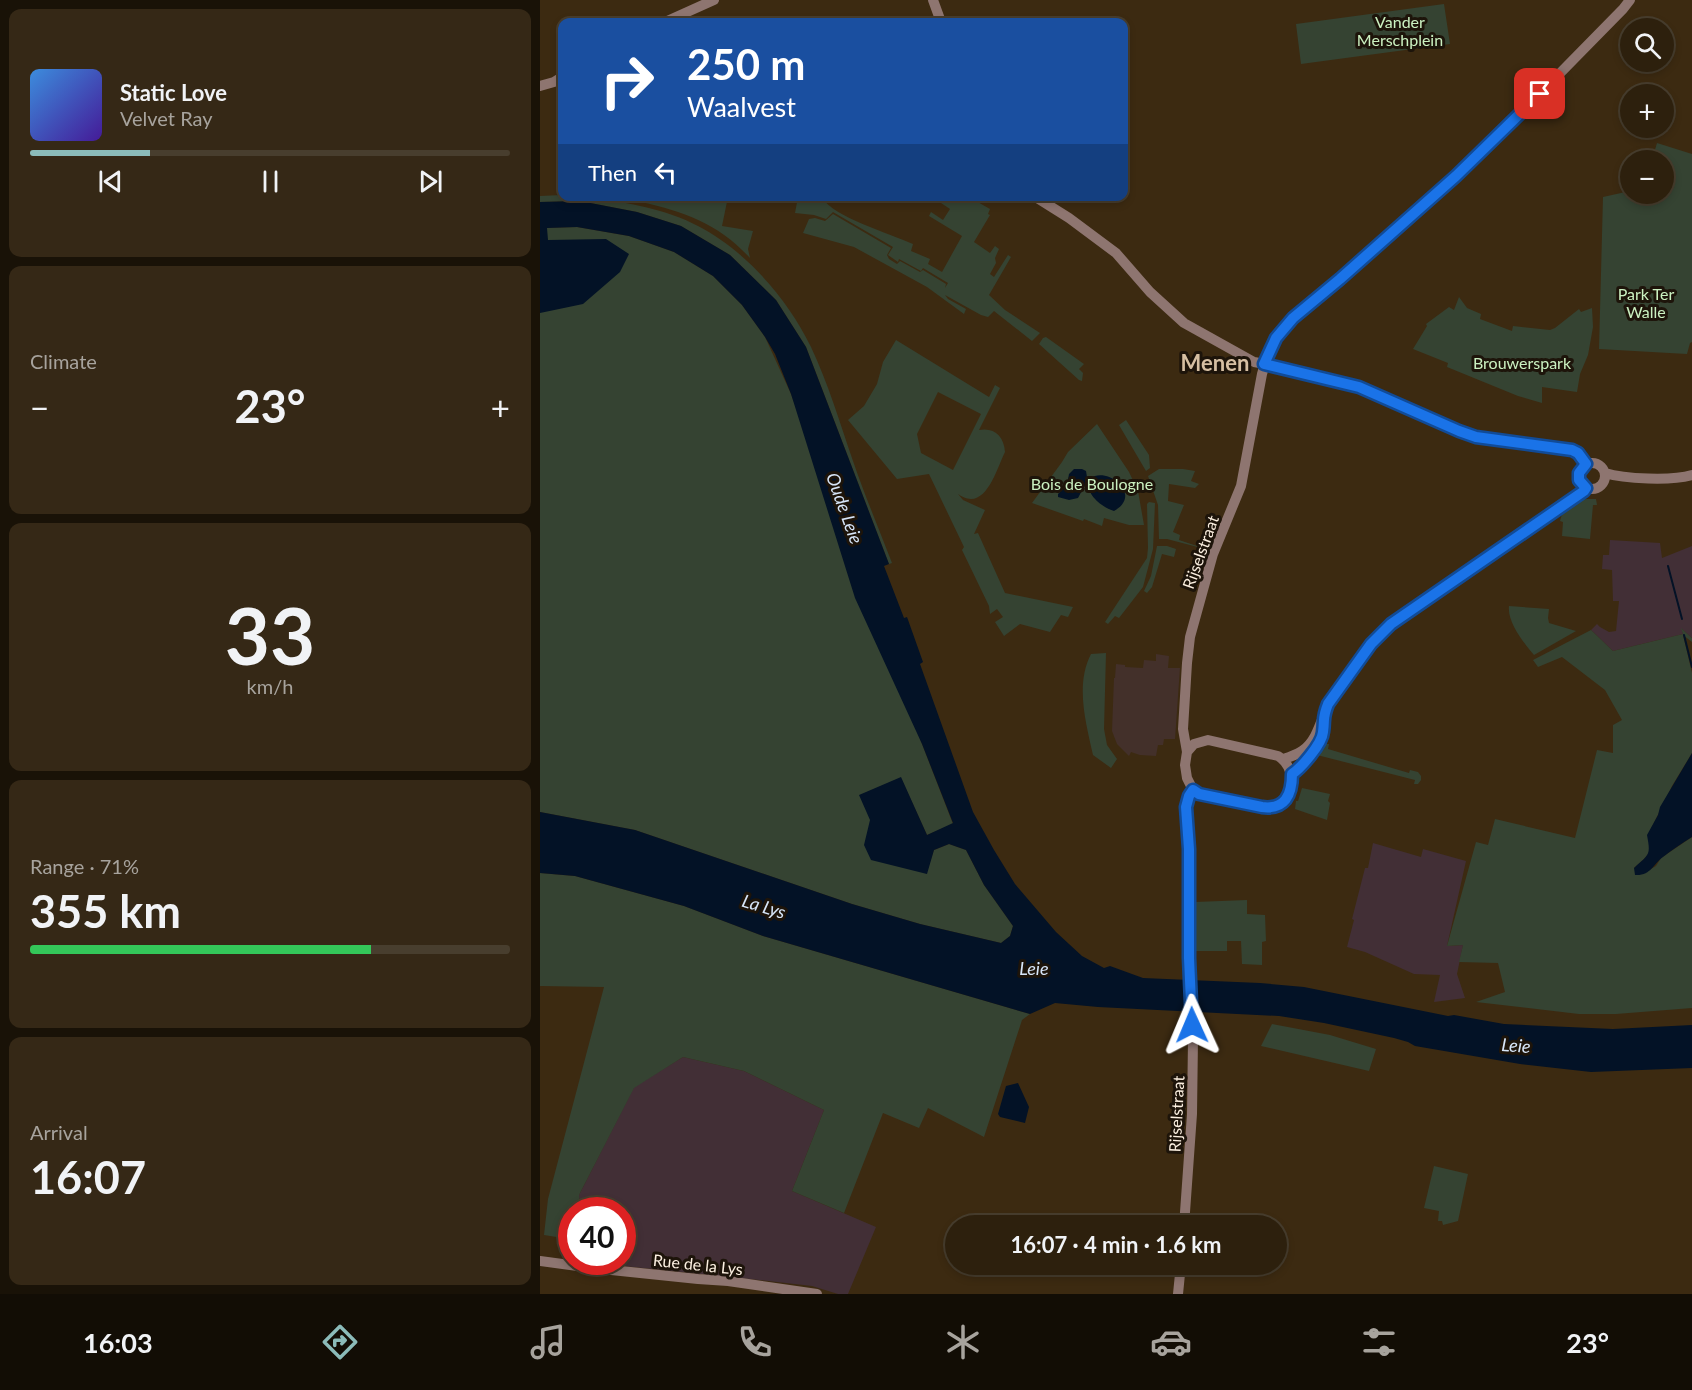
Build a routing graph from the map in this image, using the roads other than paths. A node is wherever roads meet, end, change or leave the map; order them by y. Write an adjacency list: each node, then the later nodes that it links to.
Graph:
1 (714, 0): 4 (street)
2 (933, 0): 5 (street)
3 (1630, 0): 9 (street, Rijselstraat)
4 (674, 18)
5 (940, 18)
6 (558, 80): 7 (street)
7 (540, 86)
8 (1044, 201): 9 (street)
9 (1264, 364): 10 (street); 15 (street, Rijselstraat)
10 (1586, 464): 12 (street); 13 (street)
11 (1692, 475): 12 (street)
12 (1604, 477): 13 (street)
13 (1584, 486): 14 (street)
14 (1323, 720): 16 (street); 17 (street)
15 (1187, 752): 16 (street); 18 (street, Rijselstraat)
16 (1283, 759): 17 (street)
17 (1292, 774): 18 (street)
18 (1193, 790): 19 (street, Rijselstraat)
19 (1185, 1215)
20 (540, 1261): 22 (street, Rue de la Lys)
21 (1179, 1275): 23 (street)
22 (817, 1294)
23 (1178, 1294)

